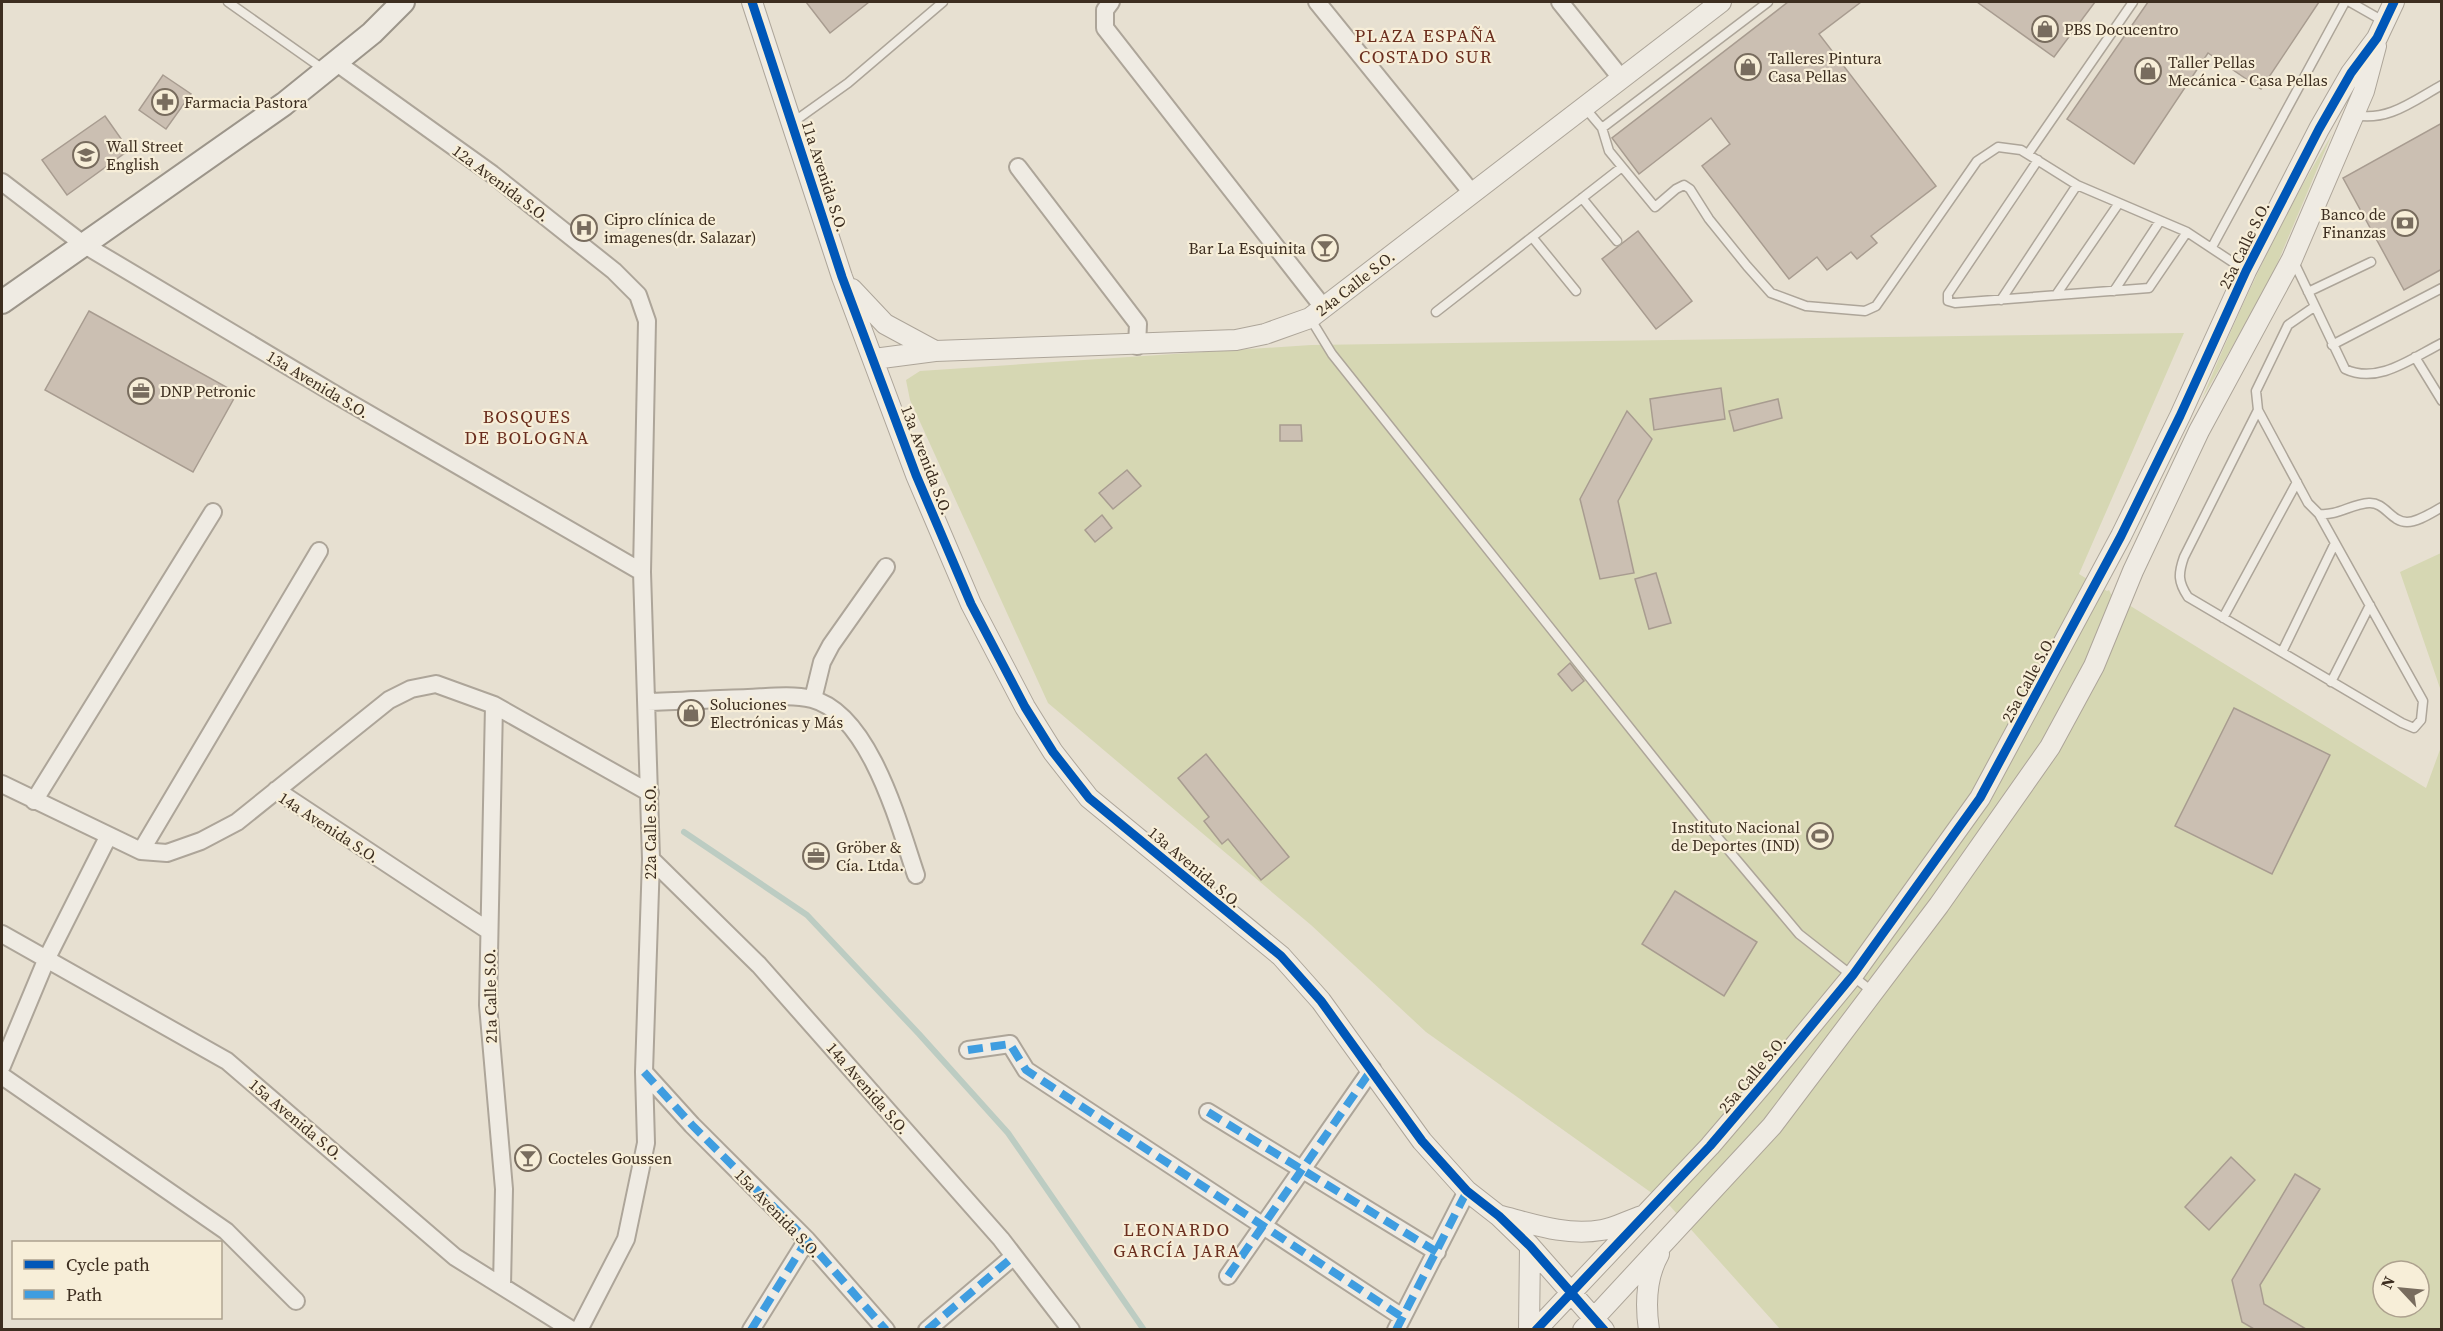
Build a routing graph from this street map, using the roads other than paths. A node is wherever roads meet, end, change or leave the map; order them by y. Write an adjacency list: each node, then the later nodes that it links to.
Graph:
1 (228, 2): 15 (lane)
2 (403, 2): 15 (main road)
3 (752, 2): 20 (street, 11a Avenida S.O.)
4 (943, 2): 20 (lane)
5 (1111, 2): 49 (street)
6 (1317, 2): 28 (street)
7 (1560, 2): 16 (street)
8 (1721, 2): 16 (street, 24a Calle S.O.)
9 (1768, 2): 21 (lane)
10 (2133, 2): 22 (lane)
11 (2345, 2): 36 (lane)
12 (2350, 2): 14 (lane)
13 (2394, 2): 14 (street, 25a Calle S.O.)
14 (2381, 30): 19 (street, 25a Calle S.O.); 39 (street, 25a Calle S.O.)
15 (332, 67): 35 (main road); 51 (street, 12a Avenida S.O.)
16 (1621, 78): 18 (street, 24a Calle S.O.)
17 (2442, 85): 19 (lane)
18 (1584, 107): 21 (lane); 28 (street, 24a Calle S.O.)
19 (2354, 115): 37 (street, 25a Calle S.O.)
20 (792, 123): 40 (street, 11a Avenida S.O.)
21 (1602, 128): 25 (lane)
22 (2028, 154): 23 (lane); 25 (lane)
23 (2038, 160): 27 (lane); 46 (lane)
24 (1018, 167): 54 (street)
25 (1622, 167): 29 (lane)
26 (2, 182): 35 (street, 13a Avenida S.O.)
27 (2077, 185): 30 (lane); 46 (lane)
28 (1472, 193): 49 (street, 24a Calle S.O.)
29 (1582, 198): 33 (lane); 34 (lane)
30 (2119, 202): 31 (lane); 45 (lane)
31 (2160, 221): 32 (lane); 43 (lane)
32 (2187, 232): 36 (lane); 43 (lane)
33 (1532, 237): 42 (lane); 50 (lane)
34 (1617, 242)
35 (83, 244): 47 (main road); 67 (street, 13a Avenida S.O.)
36 (2212, 247): 39 (lane)
37 (2292, 259): 44 (lane); 80 (street, 25a Calle S.O.)
38 (2371, 262): 44 (lane)
39 (2246, 272): 78 (street, 25a Calle S.O.)
40 (842, 278): 55 (street); 57 (street, 11a Avenida S.O.)
41 (2442, 288): 53 (lane)
42 (1576, 291)
43 (2114, 291): 45 (lane)
44 (2308, 292): 48 (lane)
45 (2056, 295): 46 (lane)
46 (2001, 300)
47 (2, 302)
48 (2314, 307): 53 (lane); 59 (lane)
49 (1316, 312): 54 (street, 24a Calle S.O.); 88 (lane)
50 (1436, 312)
51 (646, 321): 67 (street, 22a Calle S.O.)
52 (2442, 343): 56 (lane)
53 (2332, 345): 56 (lane)
54 (1137, 346): 55 (street, 24a Calle S.O.)
55 (935, 351): 57 (street, 24a Calle S.O.)
56 (2415, 357): 58 (lane)
57 (874, 359): 92 (street, 13a Avenida S.O.)
58 (2442, 401)
59 (2258, 410): 60 (lane); 69 (lane)
60 (2297, 482): 63 (lane); 69 (lane)
61 (2442, 507): 63 (lane)
62 (213, 512): 79 (street)
63 (2319, 514): 64 (lane)
64 (2335, 543): 68 (lane); 70 (lane)
65 (319, 551): 82 (street)
66 (886, 567): 72 (street)
67 (642, 572): 73 (street, 22a Calle S.O.)
68 (2370, 605): 71 (lane); 71 (lane)
69 (2223, 618): 70 (lane)
70 (2282, 652): 71 (lane)
71 (2331, 682)
72 (813, 699): 73 (street); 84 (street)
73 (647, 702): 77 (street, 22a Calle S.O.)
74 (494, 705): 76 (street); 77 (street); 85 (street, 21a Calle S.O.)
75 (2, 784): 79 (street, 14a Avenida S.O.)
76 (276, 790): 82 (street, 14a Avenida S.O.); 85 (street, 14a Avenida S.O.)
77 (650, 793): 83 (street, 22a Calle S.O.)
78 (1980, 798): 80 (street); 88 (street, 25a Calle S.O.)
79 (34, 801): 81 (street, 14a Avenida S.O.)
80 (2003, 814): 89 (street, 25a Calle S.O.)
81 (108, 837): 82 (street, 14a Avenida S.O.); 87 (street)
82 (141, 851)
83 (651, 858): 93 (street, 22a Calle S.O.); 105 (street, 14a Avenida S.O.)
84 (916, 875)
85 (489, 931): 107 (street, 21a Calle S.O.)
86 (2, 934): 87 (street, 15a Avenida S.O.)
87 (47, 958): 91 (street); 107 (street, 15a Avenida S.O.)
88 (1853, 975): 89 (lane); 98 (street, 25a Calle S.O.)
89 (1874, 992): 101 (street, 25a Calle S.O.)
90 (968, 1050): 100 (street)
91 (2, 1066)
92 (1372, 1069): 96 (street); 97 (street, 13a Avenida S.O.)
93 (644, 1071): 102 (street, 15a Avenida S.O.); 113 (street, 22a Calle S.O.)
94 (2, 1076): 109 (street)
95 (1208, 1112): 96 (street)
96 (1302, 1170): 100 (street); 104 (street)
97 (1467, 1191): 99 (street, 13a Avenida S.O.); 104 (street)
98 (1647, 1214): 99 (street); 108 (street, 25a Calle S.O.)
99 (1499, 1216): 103 (street, 13a Avenida S.O.)
100 (1263, 1226): 106 (street); 110 (street)
101 (1667, 1239): 111 (street, 25a Calle S.O.); 120 (street)
102 (807, 1240): 114 (street); 115 (street, 15a Avenida S.O.)
103 (1530, 1246): 108 (street, 13a Avenida S.O.); 118 (street)
104 (1437, 1252): 110 (street)
105 (1014, 1256): 116 (street); 117 (street, 14a Avenida S.O.)
106 (1228, 1276)
107 (502, 1286): 112 (street, 15a Avenida S.O.)
108 (1570, 1293): 111 (street, 13a Avenida S.O.); 119 (street, 25a Calle S.O.)
109 (296, 1301)
110 (1399, 1323)
111 (1593, 1326)
112 (572, 1329)
113 (579, 1329)
114 (751, 1329)
115 (886, 1329)
116 (927, 1329)
117 (1071, 1329)
118 (1529, 1329)
119 (1536, 1329)
120 (1649, 1329)

